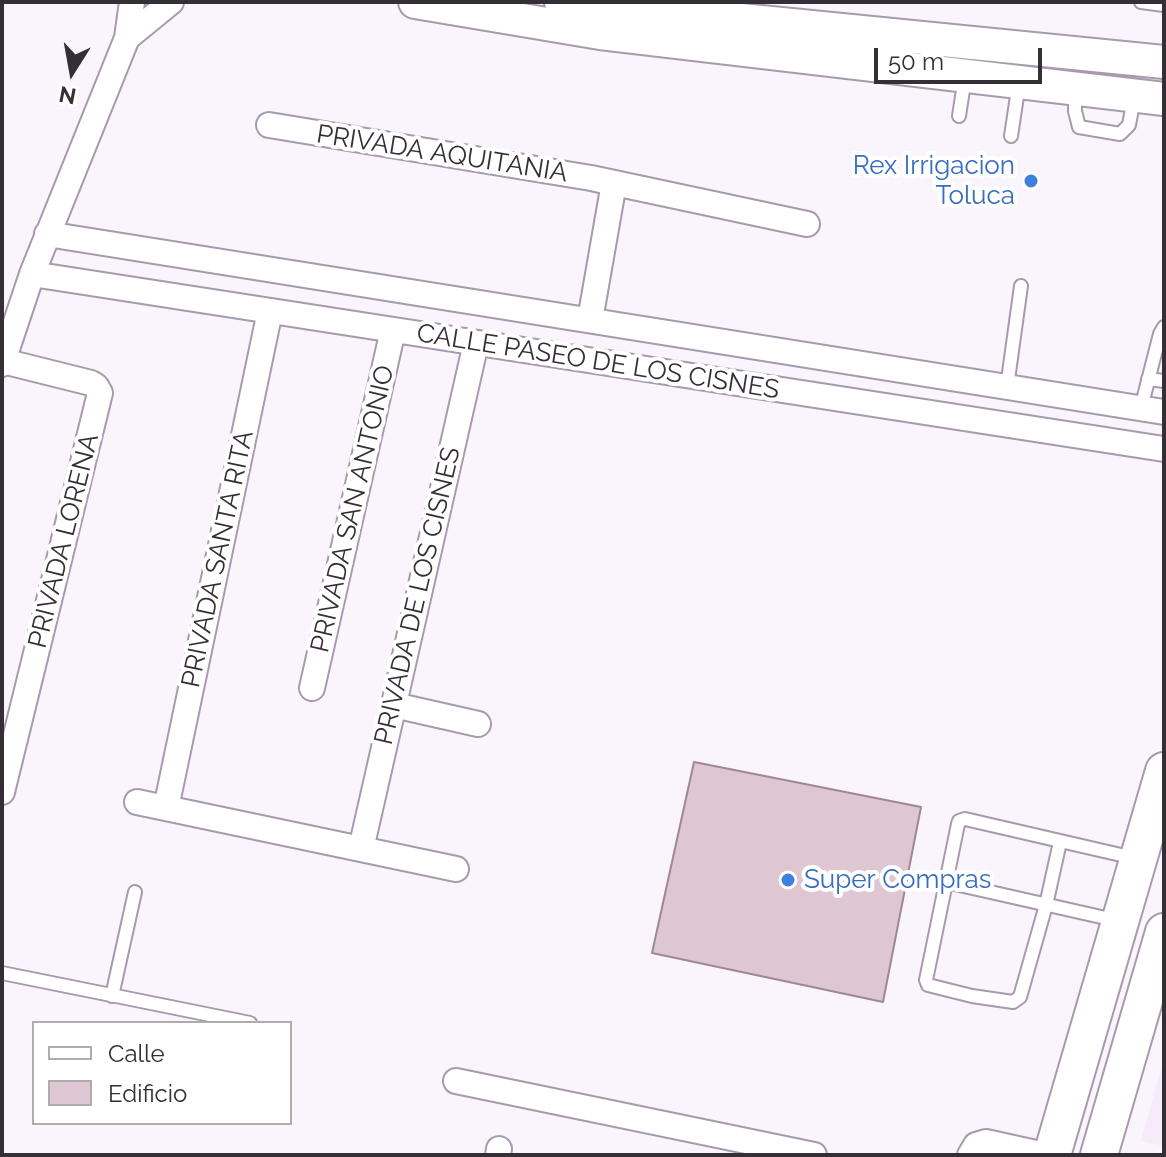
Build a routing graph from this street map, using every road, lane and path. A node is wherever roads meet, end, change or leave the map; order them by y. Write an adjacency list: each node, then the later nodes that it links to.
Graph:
1 (132, 2): 7 (street)
2 (171, 2): 7 (street)
3 (415, 2): 9 (main road)
4 (561, 2): 8 (main road)
5 (1141, 2): 6 (lane)
6 (1164, 5)
7 (127, 38): 17 (street)
8 (1164, 62)
9 (965, 77): 10 (main road); 12 (lane)
10 (1019, 83): 11 (main road); 14 (lane)
11 (1149, 98)
12 (959, 116)
13 (269, 125): 15 (street, PRIVADA AQUITANIA)
14 (1011, 136)
15 (614, 183): 16 (street, PRIVADA AQUITANIA); 21 (street)
16 (807, 224)
17 (47, 234): 18 (street); 21 (street, CALLE PASEO DE LOS CISNES)
18 (32, 274): 20 (street, CALLE PASEO DE LOS CISNES); 25 (street)
19 (1021, 286): 28 (lane)
20 (270, 311): 23 (street, CALLE PASEO DE LOS CISNES); 38 (street, PRIVADA SANTA RITA)
21 (590, 320): 28 (street, CALLE PASEO DE LOS CISNES)
22 (1164, 327): 26 (lane)
23 (393, 330): 24 (street, CALLE PASEO DE LOS CISNES); 32 (street, PRIVADA SAN ANTONIO)
24 (476, 343): 30 (street, CALLE PASEO DE LOS CISNES); 33 (street, PRIVADA DE LOS CISNES)
25 (2, 362): 36 (street, PRIVADA LORENA)
26 (1148, 379): 27 (lane); 29 (lane)
27 (1164, 381)
28 (1007, 387): 29 (street, CALLE PASEO DE LOS CISNES)
29 (1141, 408): 30 (street)
30 (1112, 441): 31 (street, CALLE PASEO DE LOS CISNES)
31 (1164, 449)
32 (312, 688)
33 (394, 705): 34 (street); 40 (street, PRIVADA DE LOS CISNES)
34 (478, 724)
35 (1164, 771): 41 (main road)
36 (2, 792)
37 (137, 802): 38 (street)
38 (166, 808): 40 (street)
39 (1060, 842): 41 (lane); 43 (lane); 45 (lane)
40 (361, 849): 42 (street)
41 (1139, 859): 46 (main road)
42 (456, 869)
43 (946, 882): 45 (lane); 45 (lane)
44 (135, 892): 49 (lane)
45 (1046, 905): 46 (lane)
46 (1120, 921): 55 (main road)
47 (1164, 932): 56 (main road)
48 (2, 973): 49 (lane)
49 (112, 996): 50 (lane)
50 (240, 1021)
51 (456, 1081): 52 (street)
52 (814, 1155)
53 (970, 1155): 54 (street)
54 (1045, 1155)
55 (1052, 1155)
56 (1099, 1155)

